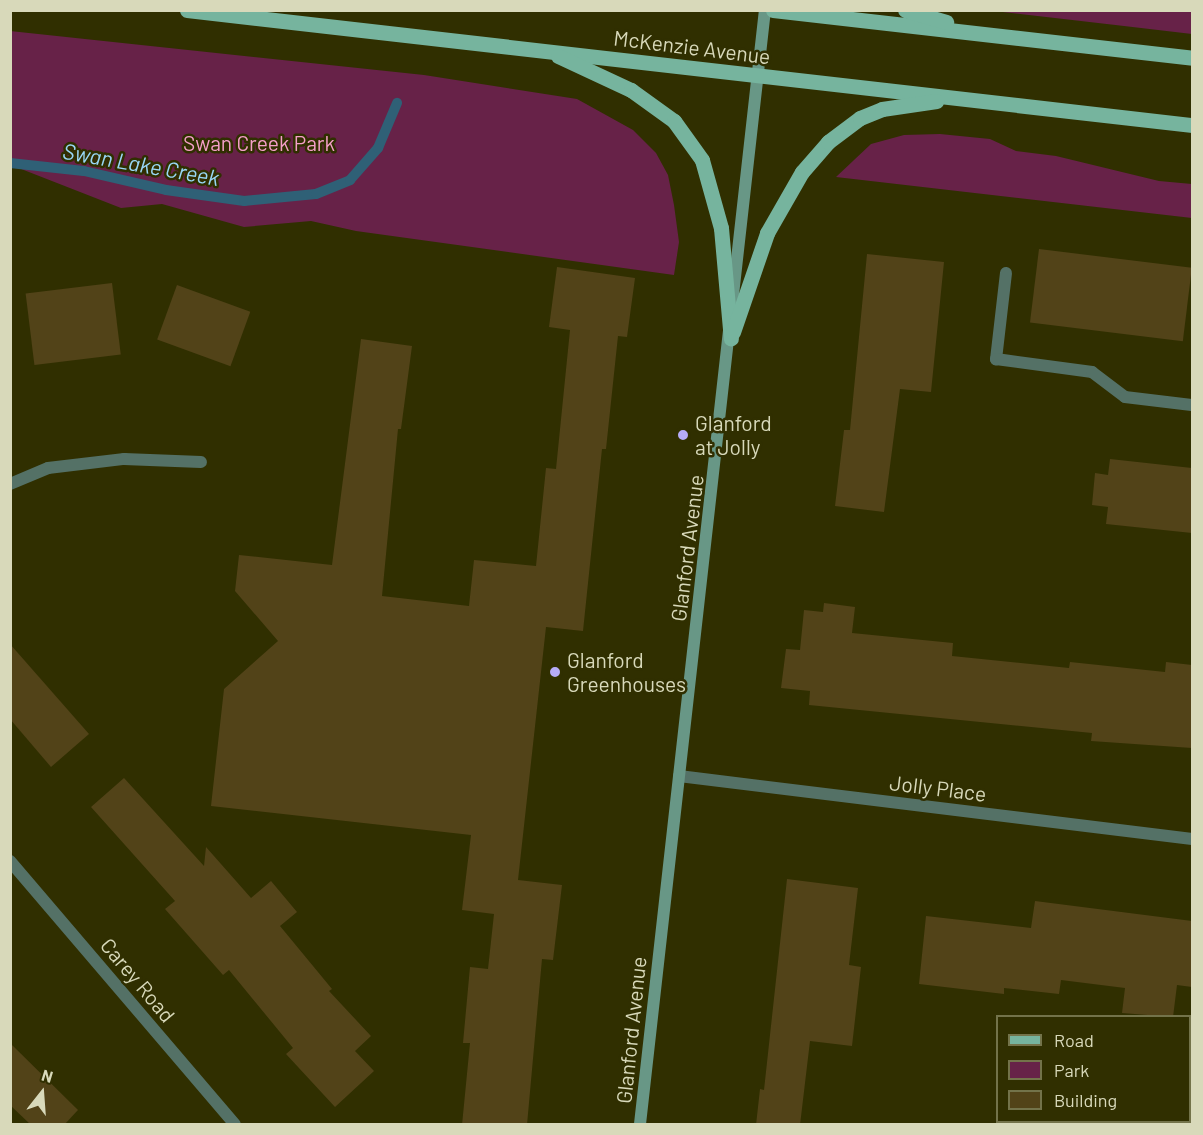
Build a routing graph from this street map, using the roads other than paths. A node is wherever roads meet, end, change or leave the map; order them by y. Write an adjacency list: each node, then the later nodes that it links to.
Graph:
1 (187, 10): 6 (main road, McKenzie Avenue)
2 (765, 10): 8 (main road, Glanford Avenue)
3 (773, 10): 5 (main road)
4 (906, 10): 5 (main road)
5 (983, 33): 7 (main road)
6 (544, 50): 8 (main road, McKenzie Avenue); 12 (main road)
7 (1192, 58)
8 (759, 76): 9 (main road, McKenzie Avenue); 12 (main road, Glanford Avenue)
9 (959, 98): 10 (main road, McKenzie Avenue); 12 (main road)
10 (1192, 125)
11 (1006, 273): 13 (street)
12 (731, 339): 16 (main road, Glanford Avenue)
13 (1192, 405)
14 (201, 462): 15 (street)
15 (10, 484)
16 (680, 776): 17 (street, Jolly Place); 20 (main road, Glanford Avenue)
17 (1192, 839)
18 (10, 861): 19 (street, Carey Road)
19 (235, 1125)
20 (640, 1125)

